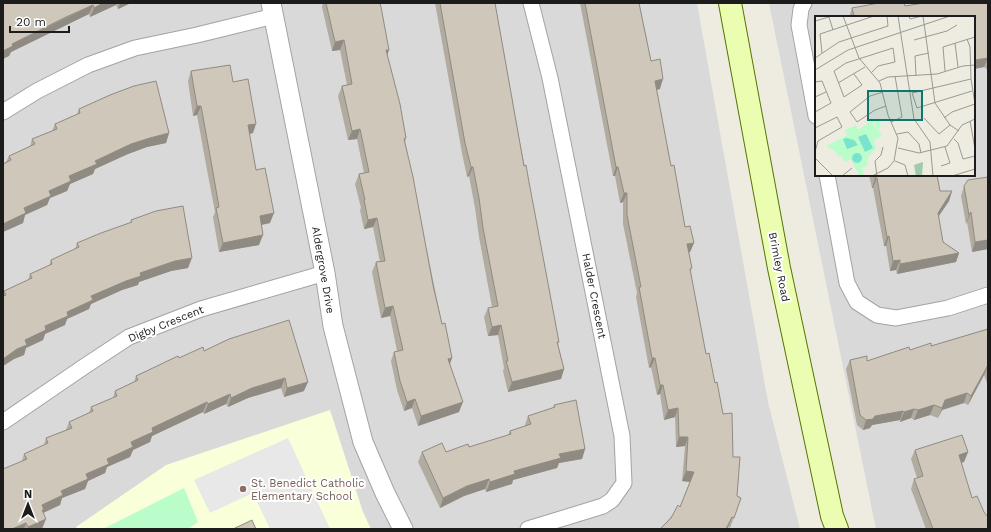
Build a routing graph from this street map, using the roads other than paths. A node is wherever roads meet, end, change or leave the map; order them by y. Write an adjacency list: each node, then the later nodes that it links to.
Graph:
1 (531, 3): 12 (street, Halder Crescent)
2 (730, 3): 13 (main road, Brimley Road)
3 (804, 3): 5 (street)
4 (273, 9): 6 (street); 8 (street, Aldergrove Drive)
5 (815, 111)
6 (3, 112)
7 (827, 176): 9 (street)
8 (325, 273): 10 (street, Digby Crescent); 11 (street, Aldergrove Drive)
9 (988, 295)
10 (3, 422)
11 (403, 529)
12 (528, 529)
13 (837, 529)

